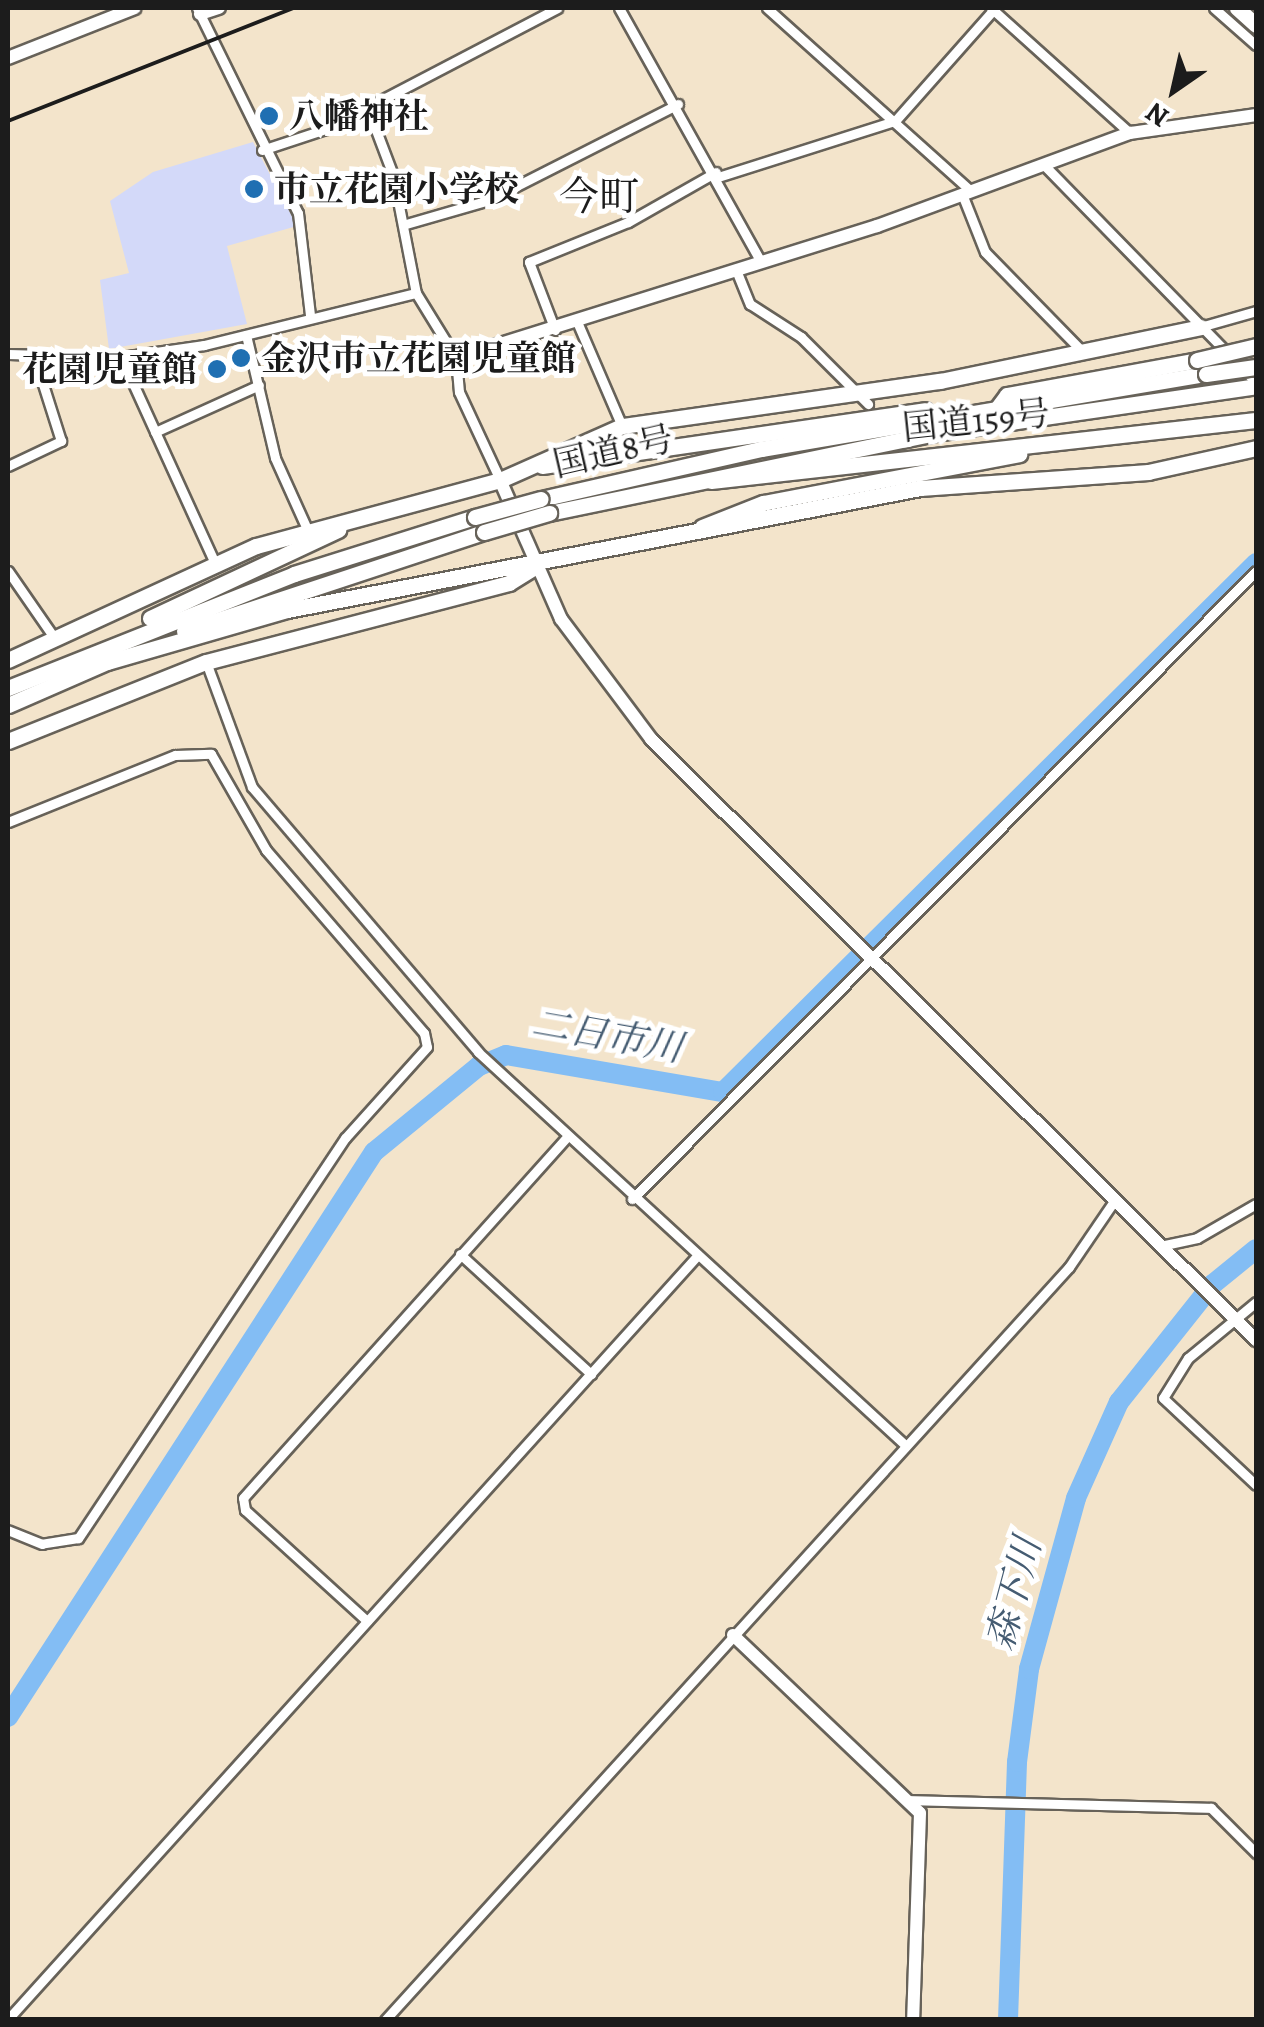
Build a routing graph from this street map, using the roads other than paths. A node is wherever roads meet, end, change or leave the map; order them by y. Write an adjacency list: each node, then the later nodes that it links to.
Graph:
1 (135, 8): 12 (street)
2 (218, 8): 9 (street)
3 (557, 8): 14 (street)
4 (619, 8): 13 (street)
5 (767, 8): 16 (street)
6 (993, 8): 16 (street); 17 (street)
7 (1214, 8): 11 (street)
8 (1237, 8): 10 (highway)
9 (199, 11): 18 (street)
10 (1256, 25)
11 (1256, 45)
12 (8, 58)
13 (678, 104): 20 (street); 22 (street)
14 (368, 108): 18 (street); 22 (street)
15 (1256, 115): 17 (street)
16 (895, 122): 20 (street); 21 (street)
17 (1130, 134): 19 (street)
18 (262, 150): 27 (street)
19 (1043, 164): 21 (street); 29 (street)
20 (717, 174): 23 (street); 30 (street)
21 (967, 193): 23 (street); 34 (street)
22 (406, 224): 25 (street)
23 (759, 259): 24 (street)
24 (736, 270): 28 (street); 42 (street)
25 (416, 293): 27 (street); 37 (street)
26 (1256, 311): 29 (street)
27 (310, 315): 31 (street)
28 (578, 324): 30 (street); 46 (street)
29 (1200, 327): 34 (highway); 40 (street)
30 (556, 330): 37 (street)
31 (246, 335): 36 (street); 41 (street)
32 (1256, 346): 38 (highway, 国道159号, bridge)
33 (8, 354): 35 (street)
34 (1083, 354): 42 (highway)
35 (34, 356): 36 (street); 50 (street)
36 (121, 357): 47 (street)
37 (456, 358): 53 (street)
38 (1202, 367): 39 (highway, bridge); 43 (highway, 国道159号)
39 (1256, 367)
40 (1256, 384): 52 (highway, 国道8号)
41 (259, 385): 47 (street); 57 (street)
42 (862, 399): 46 (highway)
43 (998, 408): 44 (highway, 国道8号)
44 (959, 414): 51 (highway); 54 (highway, 国道8号)
45 (1256, 420): 48 (highway, 国道159号)
46 (622, 426): 51 (highway)
47 (155, 432): 59 (street)
48 (1126, 436): 52 (highway, 国道159号); 58 (highway)
49 (1256, 448): 58 (highway)
50 (8, 466)
51 (528, 466): 53 (highway)
52 (703, 479): 54 (highway, 国道8号)
53 (500, 480): 55 (highway); 60 (street)
54 (545, 506): 56 (highway, 国道8号, bridge)
55 (374, 517): 57 (highway); 63 (highway)
56 (480, 525): 63 (highway, 国道8号); 66 (highway, 国道8号)
57 (307, 529): 59 (highway)
58 (688, 535): 60 (highway)
59 (215, 562): 64 (highway)
60 (537, 566): 66 (highway); 67 (highway); 72 (street)
61 (1256, 570): 72 (street)
62 (8, 571): 64 (street)
63 (122, 637): 68 (highway, 国道8号)
64 (55, 640): 65 (highway)
65 (8, 660)
66 (108, 662): 69 (highway, 国道8号)
67 (206, 662): 70 (highway); 73 (street)
68 (8, 688)
69 (8, 705)
70 (8, 741)
71 (8, 822): 86 (street)
72 (865, 954): 74 (street); 75 (street)
73 (566, 1138): 74 (street); 78 (street)
74 (632, 1199): 79 (street)
75 (1114, 1201): 77 (street); 84 (street)
76 (1256, 1204): 77 (street)
77 (1165, 1251): 81 (street)
78 (460, 1254): 83 (street); 87 (street)
79 (696, 1257): 83 (street); 84 (street)
80 (1256, 1302): 81 (street)
81 (1233, 1317): 82 (street); 85 (street)
82 (1256, 1340)
83 (590, 1374): 87 (street)
84 (904, 1444): 88 (street)
85 (1256, 1486)
86 (8, 1530)
87 (368, 1621): 91 (street)
88 (733, 1635): 89 (street); 92 (street)
89 (910, 1800): 90 (street); 93 (street)
90 (1256, 1853)
91 (8, 2019)
92 (385, 2020)
93 (914, 2020)

